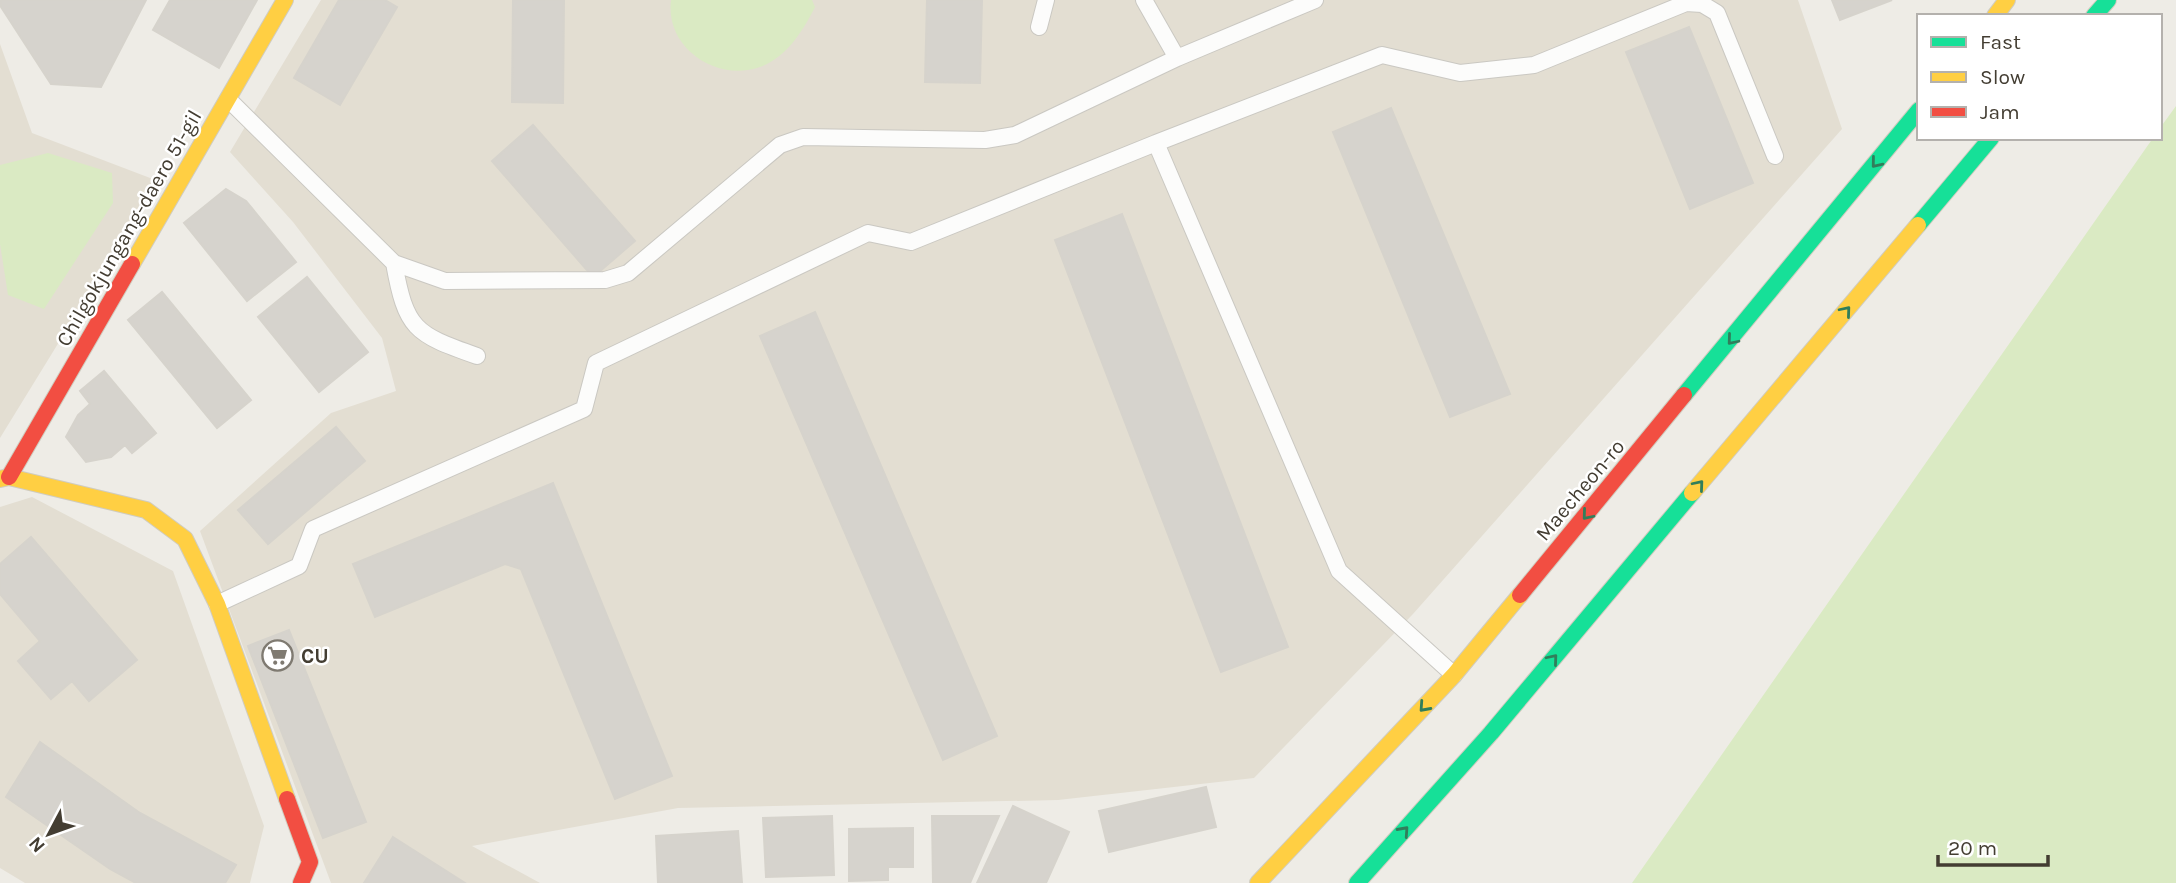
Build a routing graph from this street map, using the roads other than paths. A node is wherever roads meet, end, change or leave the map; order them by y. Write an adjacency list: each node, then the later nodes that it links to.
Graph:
1 (285, 0): 9 (main road, Chilgokjungang-daero 51-gil)
2 (1046, 0): 7 (lane)
3 (1144, 0): 8 (lane)
4 (1315, 0): 8 (lane)
5 (2108, 0): 6 (main road)
6 (2096, 14)
7 (1039, 27)
8 (1177, 58): 14 (lane)
9 (228, 99): 14 (lane); 16 (main road, Chilgokjungang-daero 51-gil)
10 (1917, 112): 18 (main road, Maecheon-ro, one-way to 18)
11 (1989, 140): 21 (main road, one-way to 11)
12 (1156, 143): 13 (lane); 17 (lane); 18 (lane)
13 (1775, 156)
14 (394, 263): 15 (lane)
15 (477, 356)
16 (5, 478): 17 (main road)
17 (216, 604): 19 (main road)
18 (1454, 675): 20 (main road, Maecheon-ro, one-way to 20)
19 (302, 883)
20 (1258, 883)
21 (1357, 883)

